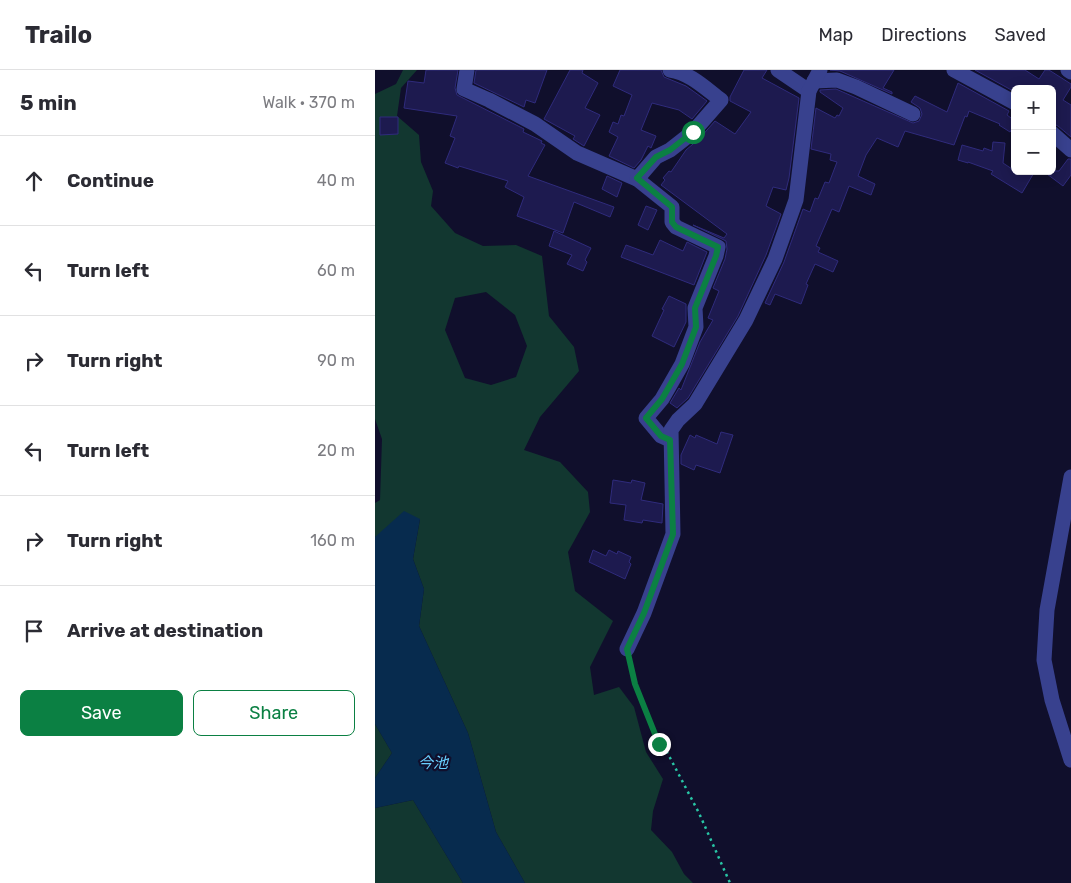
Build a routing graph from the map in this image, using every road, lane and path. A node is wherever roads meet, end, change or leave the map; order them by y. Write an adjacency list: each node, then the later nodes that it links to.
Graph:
1 (467, 70): 12 (street)
2 (670, 70): 12 (street)
3 (778, 70): 7 (street)
4 (954, 70): 8 (street)
5 (1067, 70): 6 (street)
6 (1071, 72)
7 (814, 80): 9 (street); 13 (street)
8 (1011, 100)
9 (913, 114)
10 (1056, 137): 11 (street)
11 (1071, 150)
12 (637, 178): 13 (street)
13 (670, 440): 15 (street)
14 (1071, 477): 16 (street)
15 (627, 649): 17 (path)
16 (1071, 760)
17 (729, 883)

